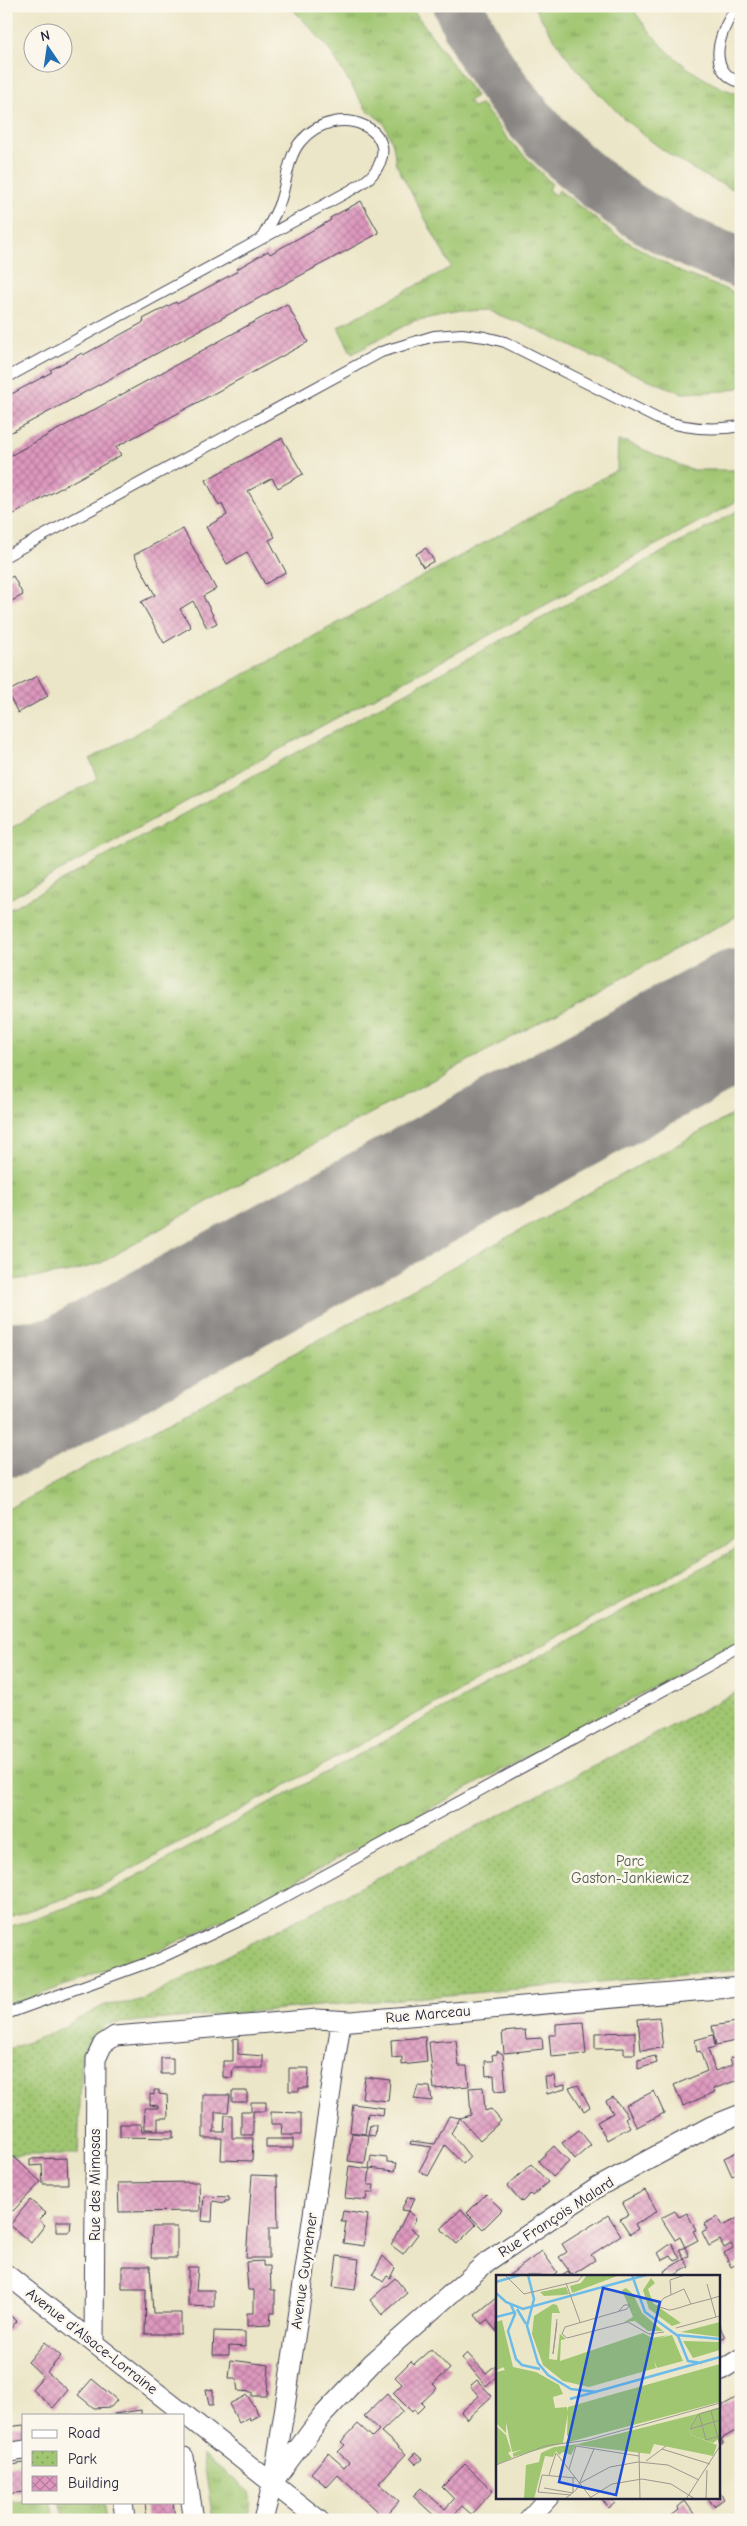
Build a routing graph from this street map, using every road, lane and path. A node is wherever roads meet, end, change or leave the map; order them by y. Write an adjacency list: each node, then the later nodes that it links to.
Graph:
1 (737, 6): 2 (lane)
2 (741, 83)
3 (263, 236): 3 (lane); 4 (lane)
4 (6, 378)
5 (741, 426): 6 (lane)
6 (6, 556)
7 (741, 1648): 9 (lane)
8 (741, 1987): 10 (street, Rue Marceau)
9 (6, 2014)
10 (341, 2022): 11 (street, Rue Marceau); 22 (street, Avenue Guynemer)
11 (115, 2036): 14 (street, Rue des Mimosas)
12 (741, 2114): 22 (street, Rue François Malard)
13 (6, 2274): 14 (street, Avenue d'Alsace-Lorraine)
14 (94, 2341): 17 (street, Avenue d'Alsace-Lorraine)
15 (741, 2358): 16 (street)
16 (720, 2371)
17 (177, 2414)
18 (191, 2426): 22 (street, Avenue d'Alsace-Lorraine)
19 (22, 2450): 20 (street)
20 (6, 2453)
21 (185, 2463): 26 (street)
22 (273, 2482): 27 (street, Avenue Guynemer); 28 (street, Avenue d'Alsace-Lorraine)
23 (549, 2498): 29 (street)
24 (123, 2504): 25 (street)
25 (125, 2520)
26 (194, 2520)
27 (263, 2520)
28 (319, 2520)
29 (528, 2520)

